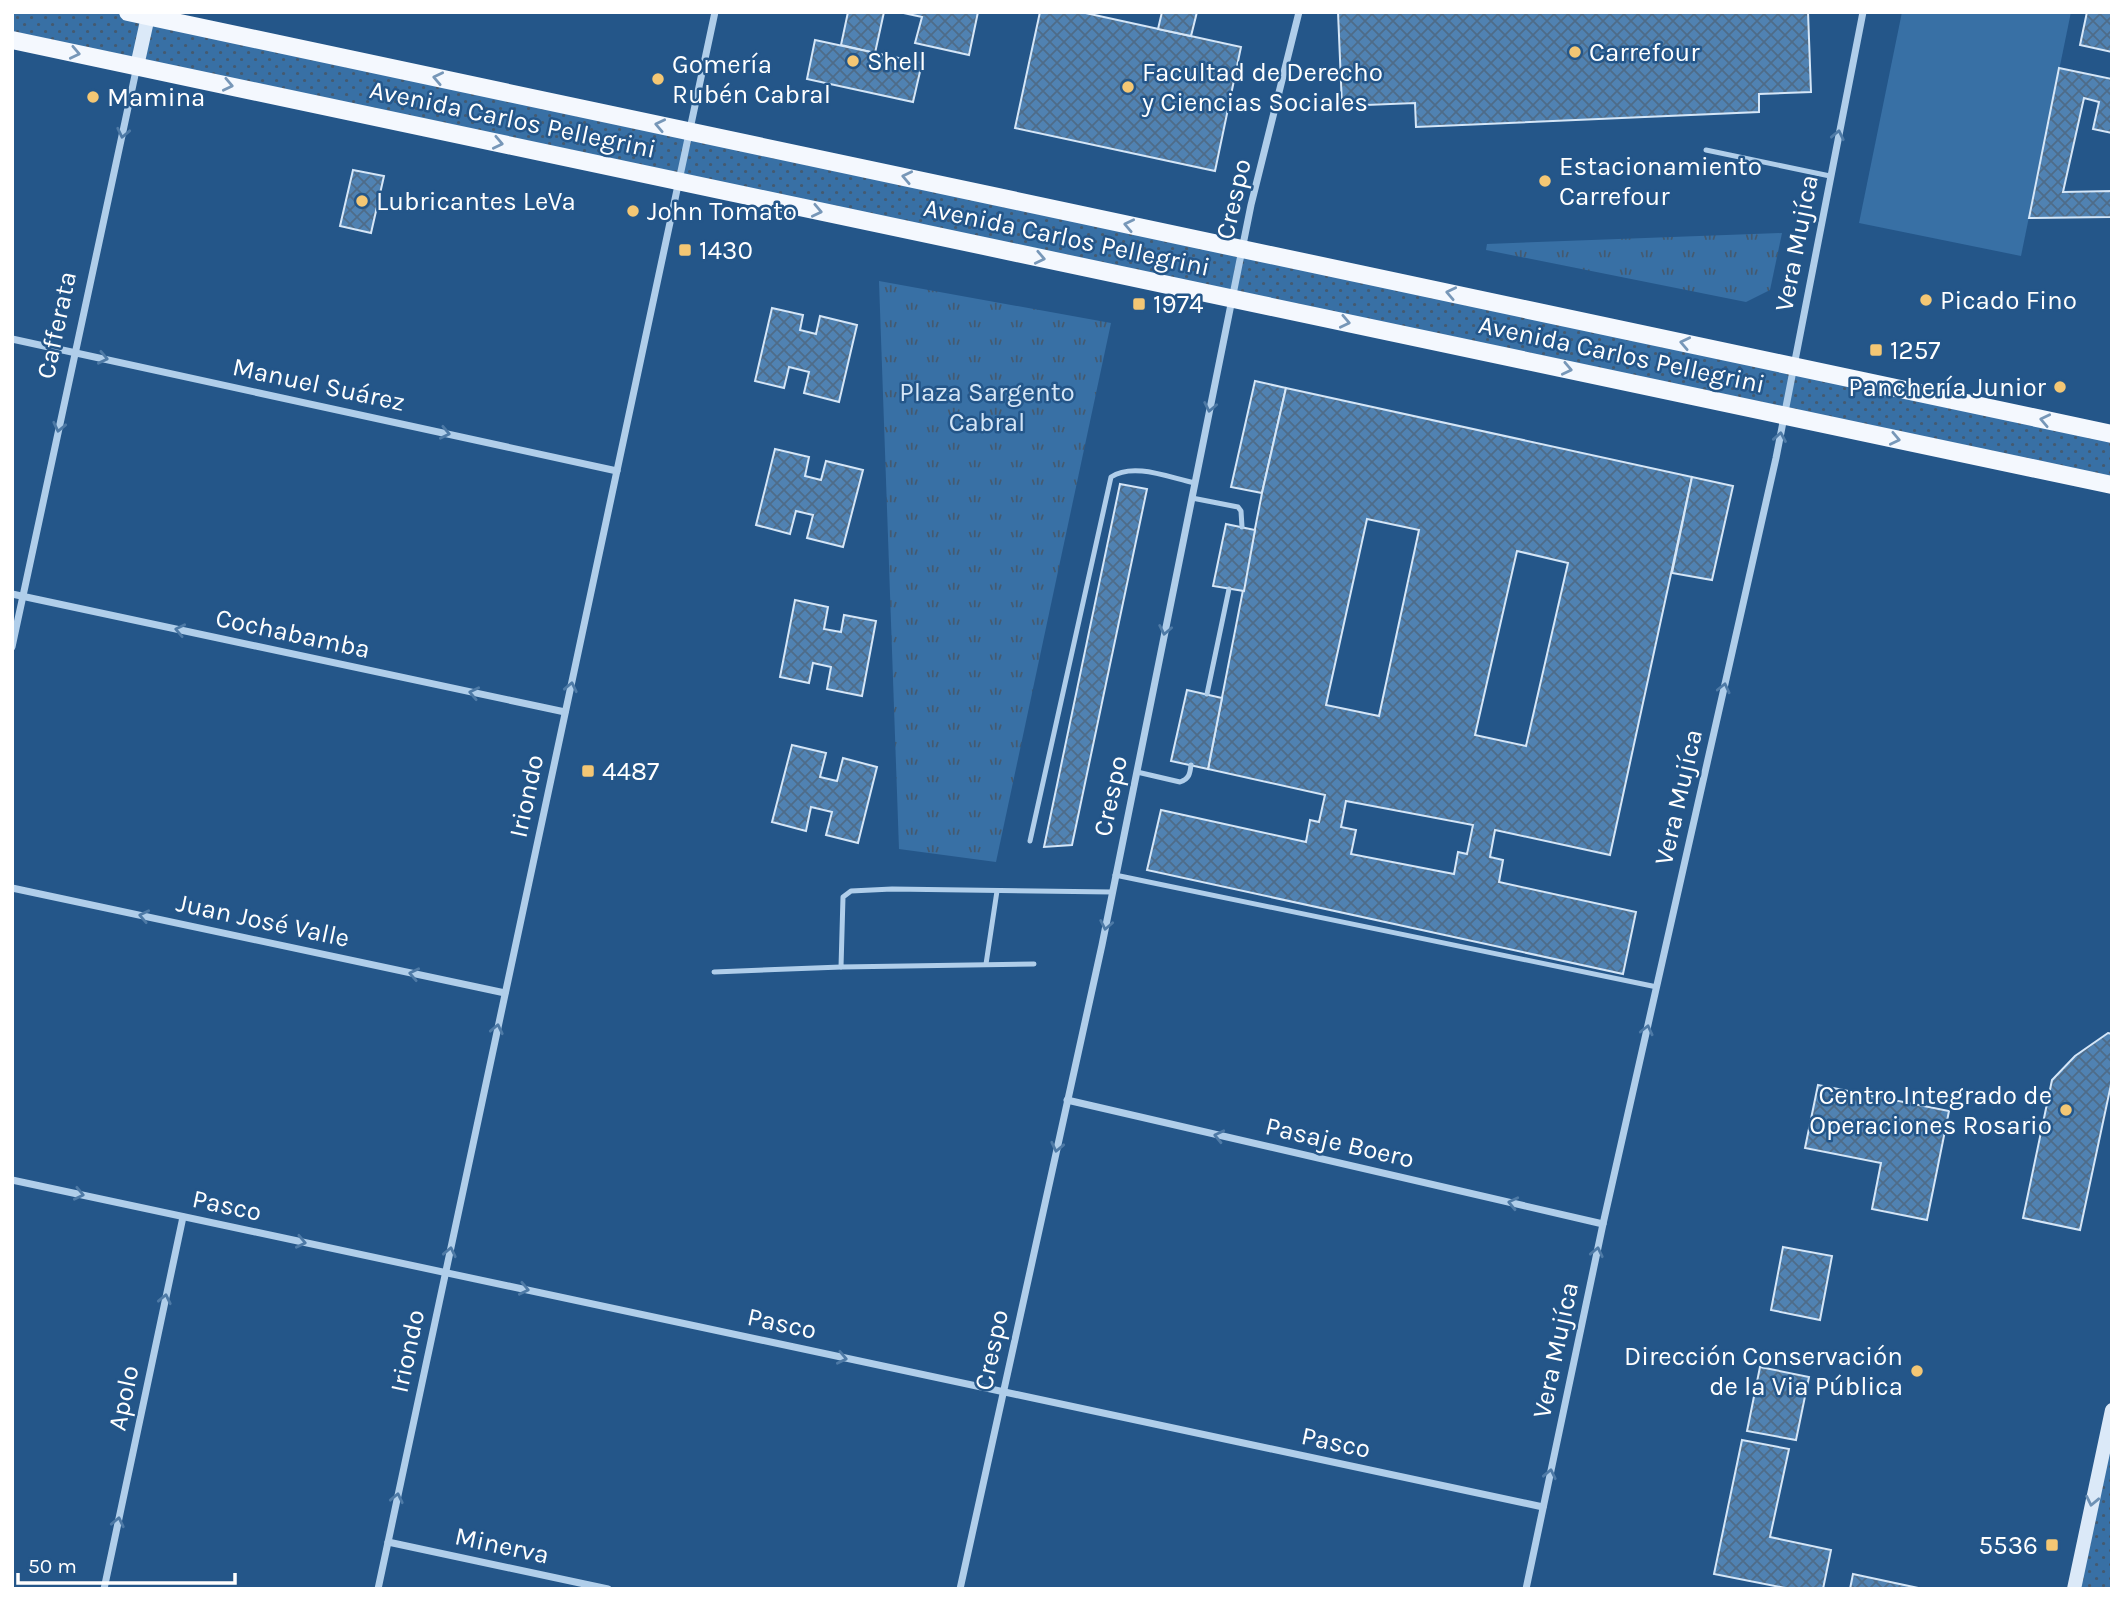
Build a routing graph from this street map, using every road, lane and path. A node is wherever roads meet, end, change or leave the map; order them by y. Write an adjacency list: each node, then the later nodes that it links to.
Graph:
1 (128, 12): 5 (main road, Avenida Carlos Pellegrini)
2 (715, 12): 8 (street, Iriondo)
3 (1299, 12): 12 (street, Crespo)
4 (1863, 12): 10 (street, Vera Mujíca, one-way to 4)
5 (148, 14): 7 (main road, Cafferata); 8 (main road, Avenida Carlos Pellegrini, one-way to 5)
6 (12, 40): 7 (main road, Avenida Carlos Pellegrini, one-way to 7)
7 (137, 66): 11 (main road, Avenida Carlos Pellegrini, one-way to 11); 15 (street, Cafferata, one-way to 15)
8 (689, 131): 11 (street, Iriondo); 12 (main road, Avenida Carlos Pellegrini, one-way to 8)
9 (1706, 150): 10 (lane)
10 (1830, 176): 16 (street, Vera Mujíca)
11 (678, 181): 13 (main road, Avenida Carlos Pellegrini, one-way to 13); 19 (street, Iriondo)
12 (1243, 249): 13 (street, Crespo); 16 (main road, Avenida Carlos Pellegrini, one-way to 12)
13 (1233, 298): 17 (main road, Avenida Carlos Pellegrini, one-way to 17); 20 (street, Crespo, one-way to 20)
14 (12, 339): 15 (street, Manuel Suárez)
15 (75, 352): 19 (street, Manuel Suárez, one-way to 19); 26 (street, Cafferata, one-way to 26)
16 (1794, 366): 17 (street, Vera Mujíca); 18 (main road, Avenida Carlos Pellegrini, one-way to 16)
17 (1783, 416): 21 (main road, Avenida Carlos Pellegrini, one-way to 21); 41 (street, Vera Mujíca, one-way to 17)
18 (2112, 434)
19 (617, 471): 29 (street, Iriondo, one-way to 19)
20 (1195, 483): 22 (street, Crespo); 32 (lane)
21 (2112, 485)
22 (1192, 498): 23 (lane); 31 (street, Crespo, one-way to 31)
23 (1242, 527)
24 (1229, 589): 28 (lane)
25 (12, 594): 26 (street, Cochabamba)
26 (23, 597): 27 (street, Cafferata); 29 (street, Cochabamba, one-way to 26)
27 (12, 647)
28 (1207, 694)
29 (565, 712): 42 (street, Iriondo)
30 (1191, 765): 31 (lane)
31 (1137, 772): 33 (street, Crespo)
32 (1030, 841)
33 (1115, 875): 36 (street, Crespo); 41 (lane)
34 (12, 888): 42 (street, Juan José Valle, one-way to 34)
35 (997, 891): 36 (lane); 37 (lane); 39 (lane)
36 (1112, 892): 43 (street, Crespo, one-way to 43)
37 (986, 964): 38 (lane); 39 (lane)
38 (1034, 964)
39 (841, 967): 40 (lane)
40 (713, 972)
41 (1657, 987): 46 (street, Vera Mujíca, one-way to 41)
42 (505, 993): 47 (street, Iriondo, one-way to 42)
43 (1068, 1100): 46 (street, Pasaje Boero, one-way to 43); 48 (street, Crespo, one-way to 48)
44 (12, 1180): 45 (street, Pasco, one-way to 45)
45 (183, 1217): 47 (street, Pasco, one-way to 47); 52 (street, Apolo, one-way to 45)
46 (1603, 1224): 50 (street, Vera Mujíca, one-way to 46)
47 (445, 1273): 48 (street, Pasco, one-way to 48); 51 (street, Iriondo, one-way to 47)
48 (1003, 1392): 50 (street, Pasco); 55 (street, Crespo)
49 (2112, 1410): 57 (main road, one-way to 57)
50 (1543, 1507): 56 (street, Vera Mujíca)
51 (388, 1542): 53 (street, Iriondo); 54 (street, Minerva)
52 (104, 1589)
53 (378, 1589)
54 (608, 1589)
55 (960, 1589)
56 (1526, 1589)
57 (2074, 1589)

